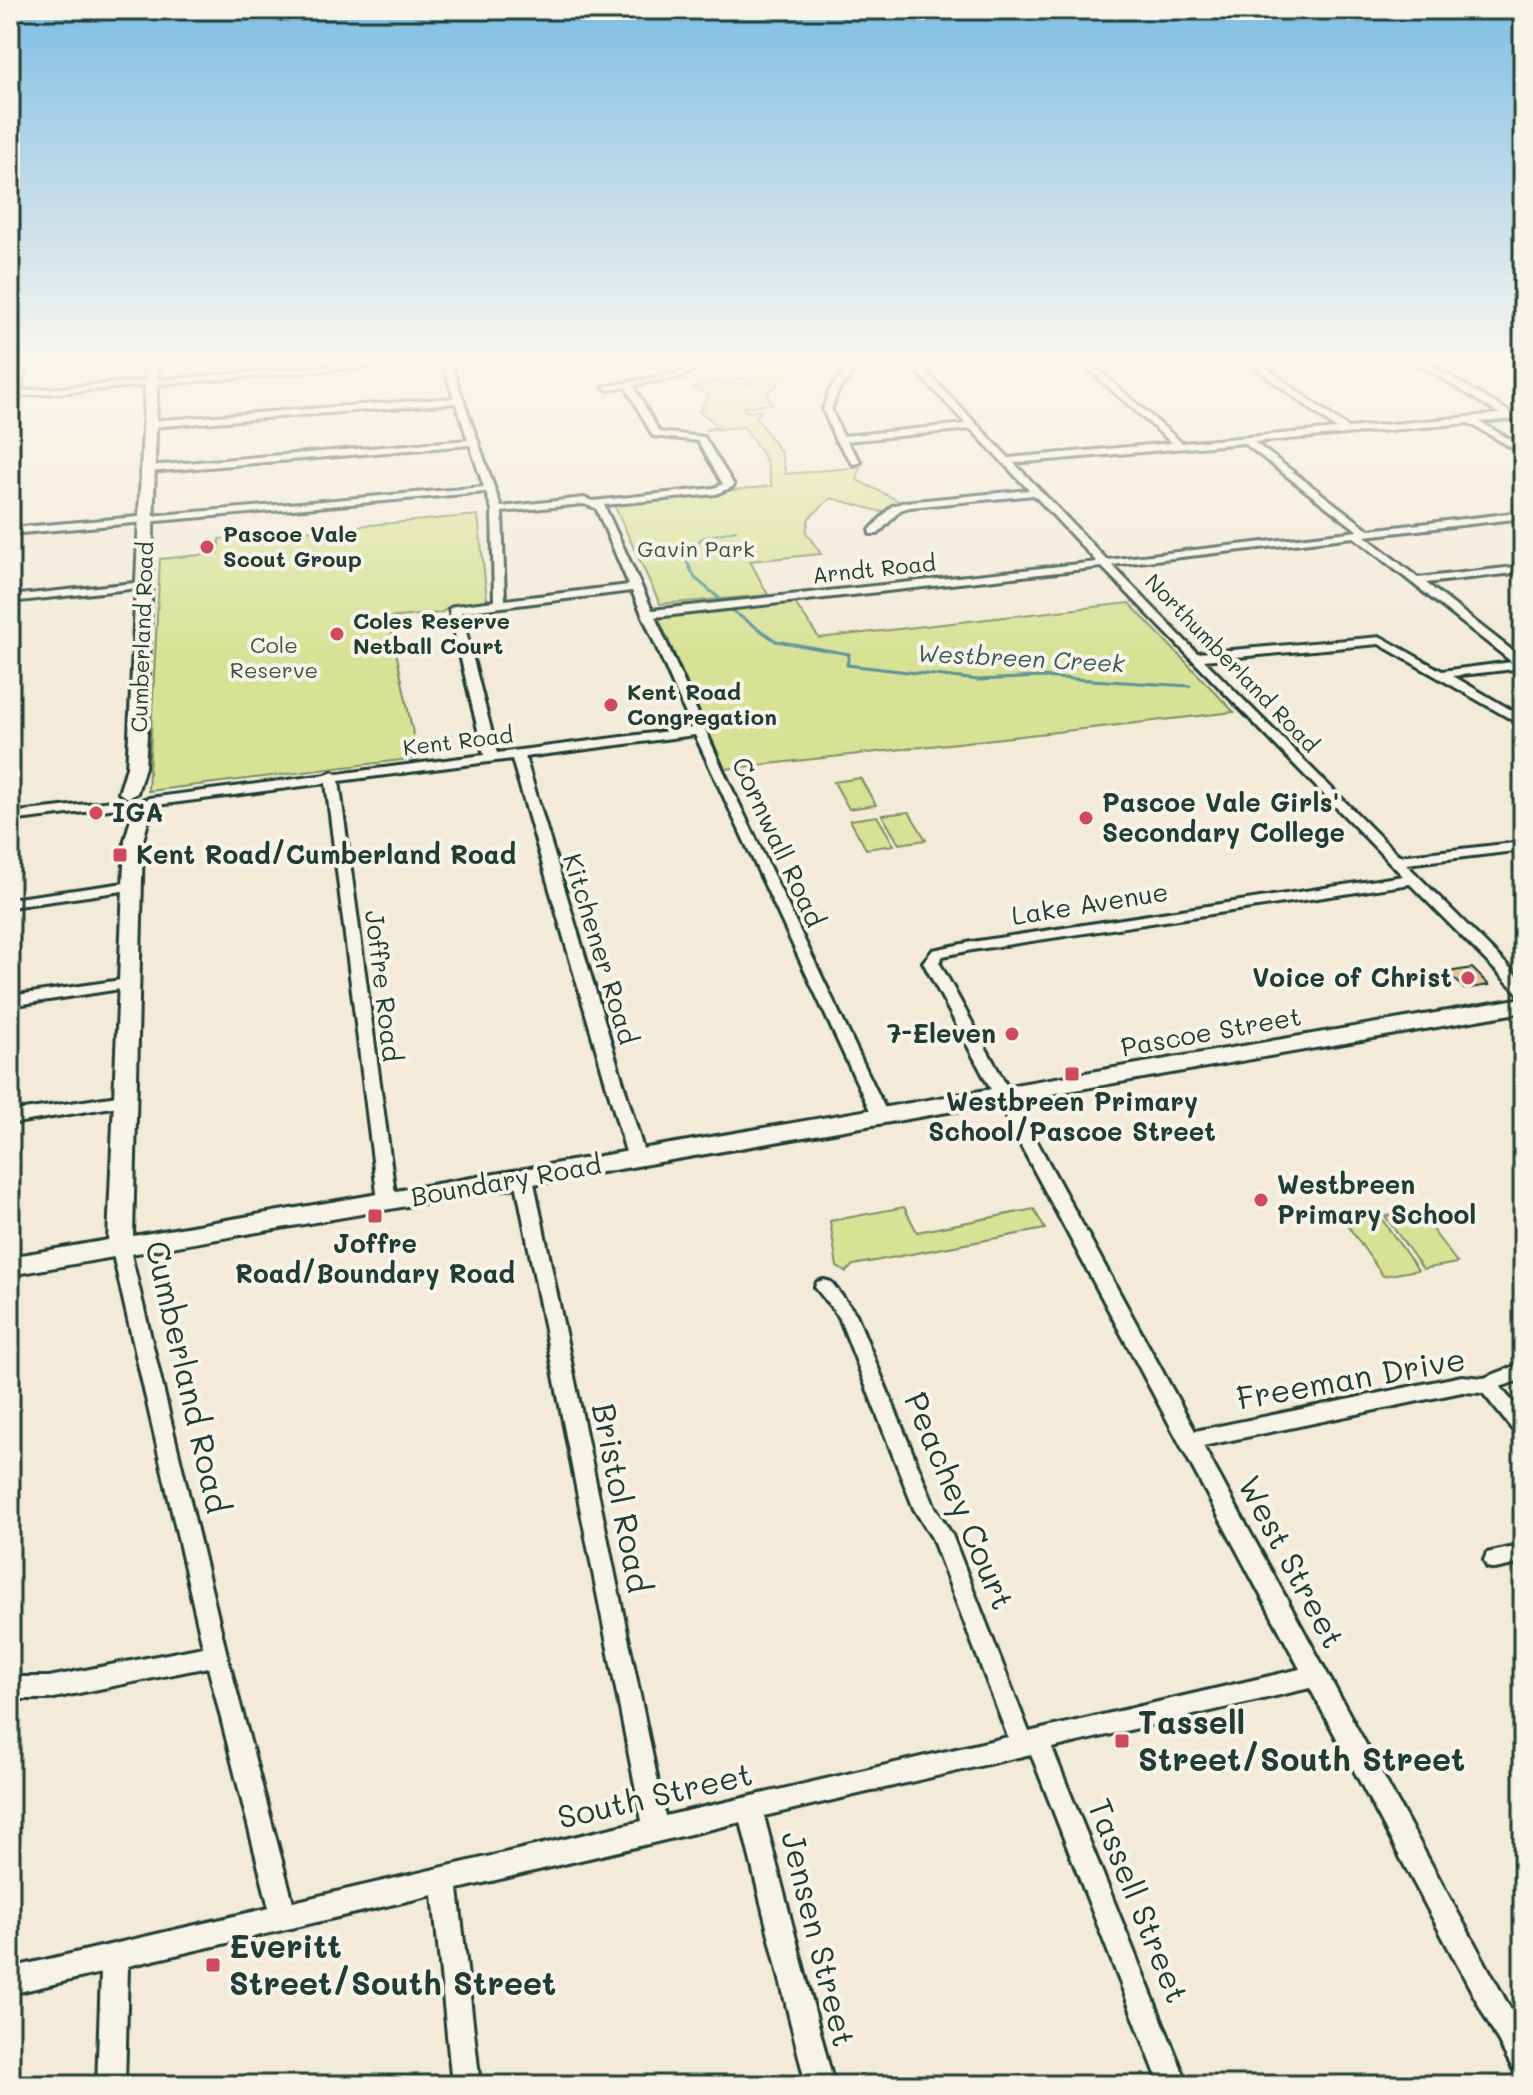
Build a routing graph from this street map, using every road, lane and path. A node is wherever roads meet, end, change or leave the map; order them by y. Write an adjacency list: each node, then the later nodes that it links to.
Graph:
1 (148, 460): 8 (main road, Cumberland Road)
2 (259, 460): 8 (street)
3 (479, 460): 9 (street)
4 (714, 460): 11 (street)
5 (1020, 460): 7 (street)
6 (1270, 460): 17 (street)
7 (1006, 461): 10 (street, Northumberland Road)
8 (148, 469): 14 (main road, Cumberland Road)
9 (489, 489): 12 (street); 14 (street)
10 (1035, 492): 16 (street); 18 (street, Northumberland Road)
11 (596, 503): 12 (street); 22 (street, Cornwall Road)
12 (497, 510): 24 (street)
13 (1523, 515): 17 (street, Arndt Road)
14 (146, 519): 15 (street); 21 (main road, Cumberland Road)
15 (10, 531)
16 (874, 532)
17 (1361, 534): 18 (street, Arndt Road); 20 (street)
18 (1104, 563): 25 (street, Arndt Road); 26 (street, Northumberland Road)
19 (1523, 569): 20 (street)
20 (1416, 581): 27 (street)
21 (144, 585): 23 (street); 34 (main road, Cumberland Road)
22 (636, 587): 24 (street); 25 (street, Cornwall Road)
23 (10, 599)
24 (500, 602): 32 (street)
25 (648, 614): 30 (street, Cornwall Road)
26 (1195, 657): 28 (street); 37 (street, Northumberland Road)
27 (1522, 664): 28 (street)
28 (1443, 674): 29 (street)
29 (1523, 722)
30 (700, 731): 31 (street, Kent Road); 47 (street, Cornwall Road)
31 (517, 753): 32 (street, Kent Road); 49 (street, Kitchener Road)
32 (491, 756): 33 (street, Kent Road)
33 (332, 776): 34 (street, Kent Road); 51 (street, Joffre Road)
34 (136, 799): 35 (street, Kent Road); 39 (main road, Cumberland Road)
35 (10, 817)
36 (1523, 846): 37 (street)
37 (1394, 861): 38 (street, Northumberland Road)
38 (1413, 879): 42 (street, Northumberland Road); 45 (street, Lake Avenue)
39 (132, 886): 40 (street); 41 (main road, Cumberland Road)
40 (10, 903)
41 (128, 984): 43 (street); 46 (main road, Cumberland Road)
42 (1523, 990)
43 (10, 1001)
44 (1523, 1005): 45 (main road, Pascoe Street)
45 (1002, 1096): 47 (main road, Boundary Road); 58 (street, West Street)
46 (124, 1100): 48 (street); 52 (main road, Cumberland Road)
47 (881, 1117): 49 (main road, Boundary Road)
48 (10, 1118)
49 (637, 1159): 50 (main road, Boundary Road)
50 (524, 1178): 51 (main road, Boundary Road); 66 (street, Bristol Road)
51 (387, 1201): 52 (main road, Boundary Road)
52 (120, 1246): 53 (main road, Boundary Road); 61 (street, Cumberland Road)
53 (10, 1266)
54 (824, 1287): 64 (street, Peachey Court)
55 (1523, 1371): 56 (street, Freeman Drive)
56 (1488, 1386): 57 (street); 58 (street, Freeman Drive)
57 (1523, 1428)
58 (1187, 1441): 62 (street, West Street)
59 (1523, 1554): 60 (street)
60 (1495, 1560)
61 (216, 1655): 63 (street); 68 (street, Cumberland Road)
62 (1315, 1676): 64 (street, South Street); 71 (street, West Street)
63 (10, 1688)
64 (1031, 1745): 65 (street, South Street); 75 (street, Tassell Street)
65 (750, 1810): 66 (street, South Street); 74 (street, Jensen Street)
66 (656, 1831): 67 (street, South Street)
67 (444, 1880): 68 (street, South Street); 73 (street)
68 (284, 1918): 69 (street, South Street)
69 (115, 1957): 70 (street, South Street); 72 (street)
70 (10, 1981)
71 (1523, 2059)
72 (111, 2085)
73 (466, 2085)
74 (820, 2085)
75 (1174, 2085)

